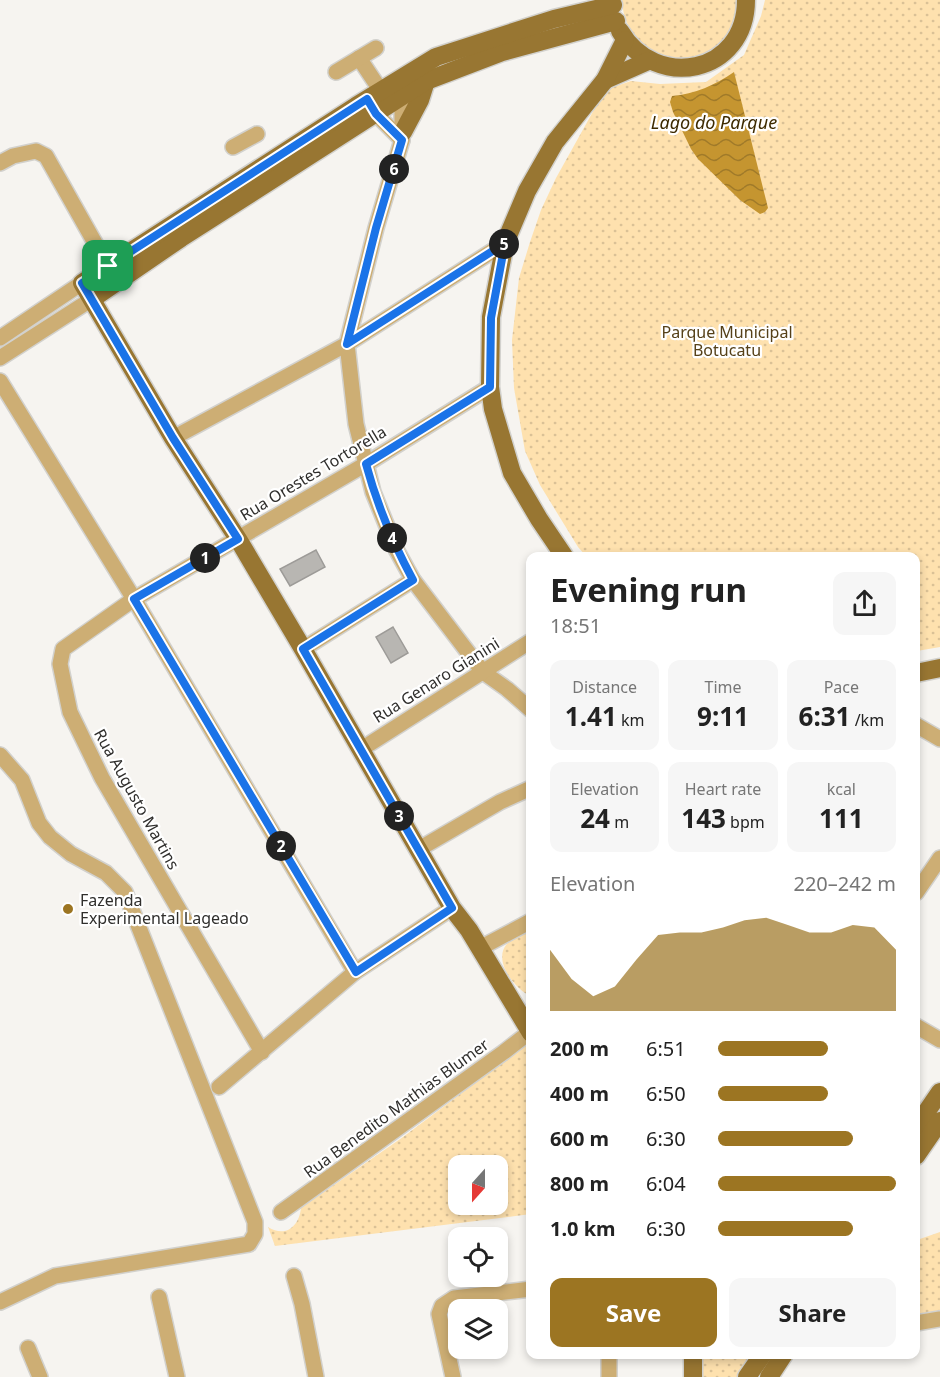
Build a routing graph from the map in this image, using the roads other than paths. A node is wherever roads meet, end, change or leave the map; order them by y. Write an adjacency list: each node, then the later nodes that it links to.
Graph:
1 (746, 0): 7 (main road)
2 (576, 8): 3 (main road); 11 (main road)
3 (614, 8): 4 (main road); 10 (main road)
4 (625, 40): 7 (main road); 9 (main road)
5 (376, 48): 6 (street)
6 (359, 58): 8 (street); 11 (street)
7 (648, 61): 9 (main road)
8 (336, 72)
9 (605, 80): 16 (main road)
10 (426, 81): 11 (main road); 13 (main road)
11 (384, 97): 13 (street); 13 (street); 17 (main road); 18 (main road)
12 (257, 134): 14 (street)
13 (403, 136): 20 (street)
14 (233, 147)
15 (0, 163): 17 (street)
16 (505, 243): 20 (street); 23 (main road)
17 (108, 266): 18 (main road)
18 (87, 291): 19 (street); 21 (street); 24 (main road)
19 (0, 338)
20 (347, 344): 24 (street); 25 (street)
21 (0, 358)
22 (0, 381): 29 (street)
23 (490, 387): 25 (street, Rua Orestes Tortorella); 27 (main road)
24 (173, 438): 26 (main road)
25 (366, 464): 26 (street, Rua Orestes Tortorella); 28 (street)
26 (238, 539): 29 (street, Rua Orestes Tortorella); 32 (main road)
27 (561, 552)
28 (413, 580): 32 (street); 34 (street)
29 (134, 599): 31 (street, Rua Orestes Tortorella); 48 (street)
30 (526, 644): 34 (street, Rua Genaro Gianini)
31 (63, 649): 53 (street, Rua Augusto Martins)
32 (303, 649): 39 (main road)
33 (940, 668): 35 (main road)
34 (483, 672): 36 (street); 39 (street, Rua Genaro Gianini)
35 (920, 672)
36 (526, 706)
37 (920, 727): 38 (street)
38 (940, 739)
39 (360, 750): 42 (main road)
40 (0, 755): 63 (street)
41 (526, 790): 42 (street)
42 (419, 849): 45 (main road)
43 (940, 858): 44 (street)
44 (920, 885)
45 (452, 908): 47 (main road); 48 (street)
46 (526, 924): 47 (street)
47 (480, 948): 49 (main road)
48 (356, 972): 53 (street)
49 (526, 1024)
50 (920, 1028): 52 (street)
51 (526, 1036): 59 (street, Rua Benedito Mathias Blumer)
52 (940, 1040)
53 (262, 1052): 54 (street)
54 (219, 1087)
55 (940, 1092): 56 (main road)
56 (920, 1121)
57 (940, 1121): 58 (main road)
58 (920, 1150)
59 (281, 1212)
60 (294, 1276): 73 (street)
61 (526, 1290): 74 (street)
62 (159, 1297): 72 (street)
63 (0, 1302)
64 (940, 1319): 65 (street)
65 (920, 1322)
66 (28, 1348): 71 (street)
67 (609, 1359): 75 (street)
68 (693, 1359): 76 (main road)
69 (760, 1359): 77 (main road)
70 (781, 1359): 78 (main road)
71 (40, 1377)
72 (177, 1377)
73 (316, 1377)
74 (453, 1377)
75 (609, 1377)
76 (693, 1377)
77 (747, 1377)
78 (769, 1377)

